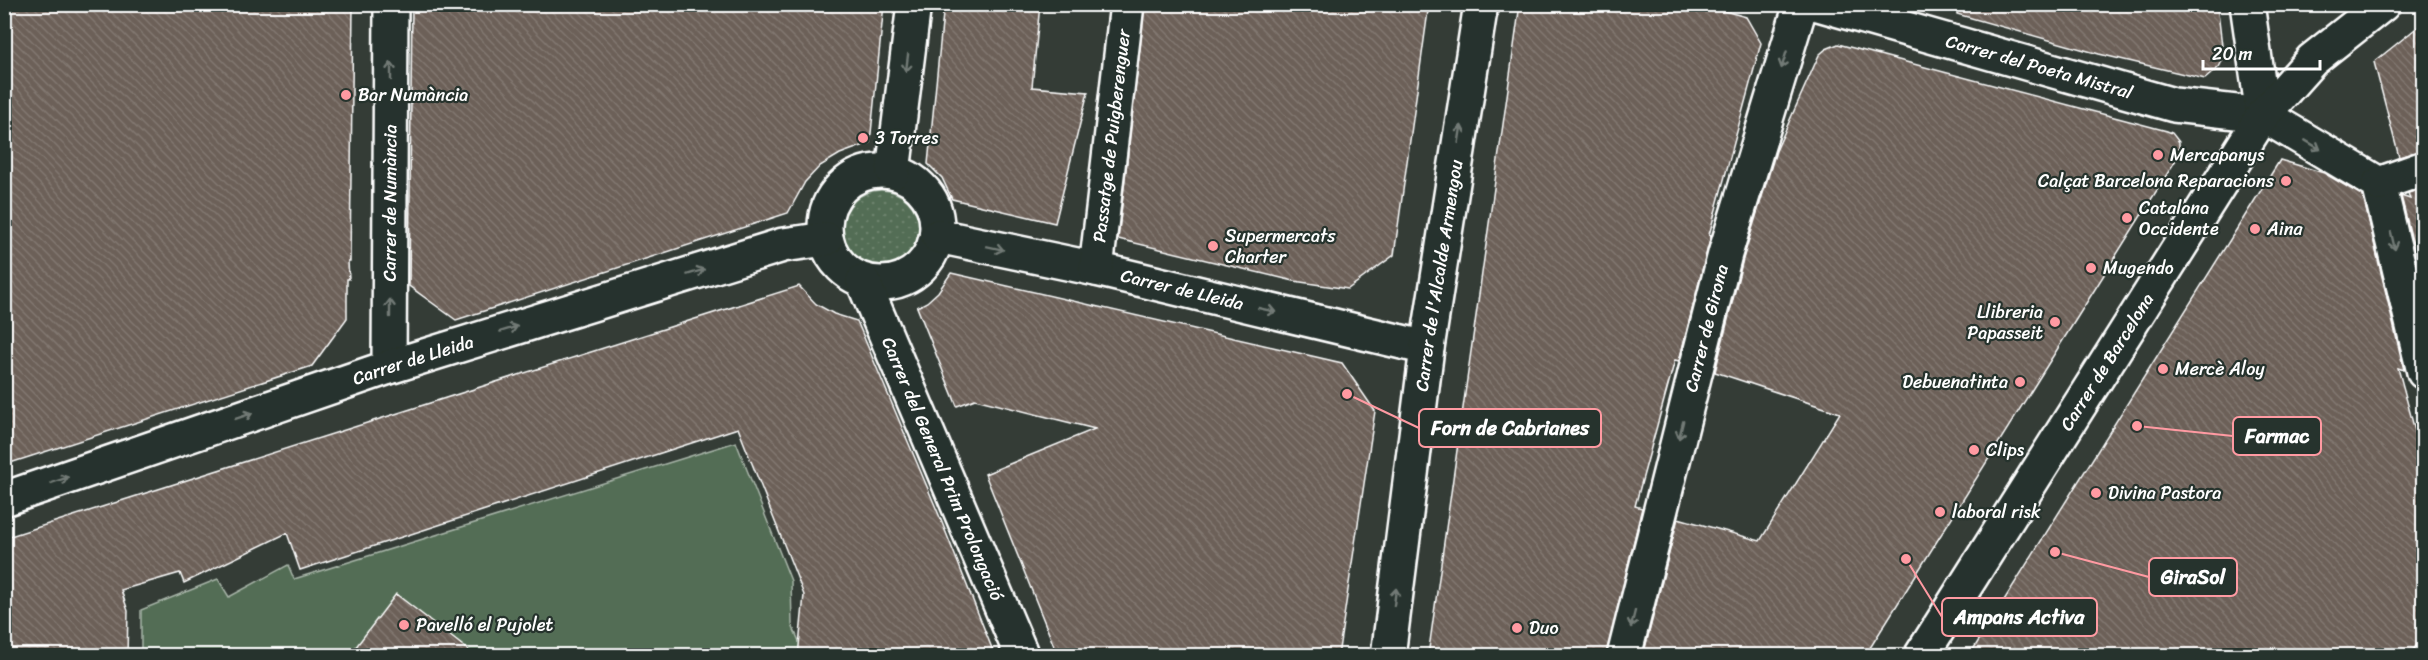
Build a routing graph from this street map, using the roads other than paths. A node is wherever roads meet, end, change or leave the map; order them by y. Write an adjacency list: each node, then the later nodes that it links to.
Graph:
1 (391, 4): 18 (street, Carrer de Numància, one-way to 1)
2 (914, 4): 11 (street, one-way to 11)
3 (1127, 4): 15 (street, Passatge de Puigberenguer)
4 (1481, 4): 17 (street, Carrer de l'Alcalde Armengou, one-way to 4)
5 (1801, 4): 23 (street, Carrer de Girona, one-way to 23)
6 (1818, 4): 9 (street, Carrer del Poeta Mistral)
7 (2247, 4): 9 (street)
8 (2383, 4): 9 (street, Carrer de Barcelona)
9 (2263, 115): 12 (street, one-way to 12); 24 (street, Carrer de Barcelona)
10 (2424, 168): 12 (street)
11 (892, 172): 13 (street); 14 (street)
12 (2379, 184): 19 (street, one-way to 19)
13 (938, 236): 15 (street, Carrer de Lleida, one-way to 15); 16 (street)
14 (826, 238): 16 (street); 18 (street, Carrer de Lleida, one-way to 14)
15 (1096, 269): 17 (street, Carrer de Lleida, one-way to 17)
16 (863, 281): 21 (street, Carrer del General Prim Prolongació)
17 (1426, 348): 22 (street, Carrer de l'Alcalde Armengou, one-way to 17)
18 (389, 367): 20 (street, Carrer de Lleida, one-way to 18)
19 (2424, 372)
20 (4, 499)
21 (1022, 656)
22 (1388, 656)
23 (1624, 656)
24 (1922, 656)

